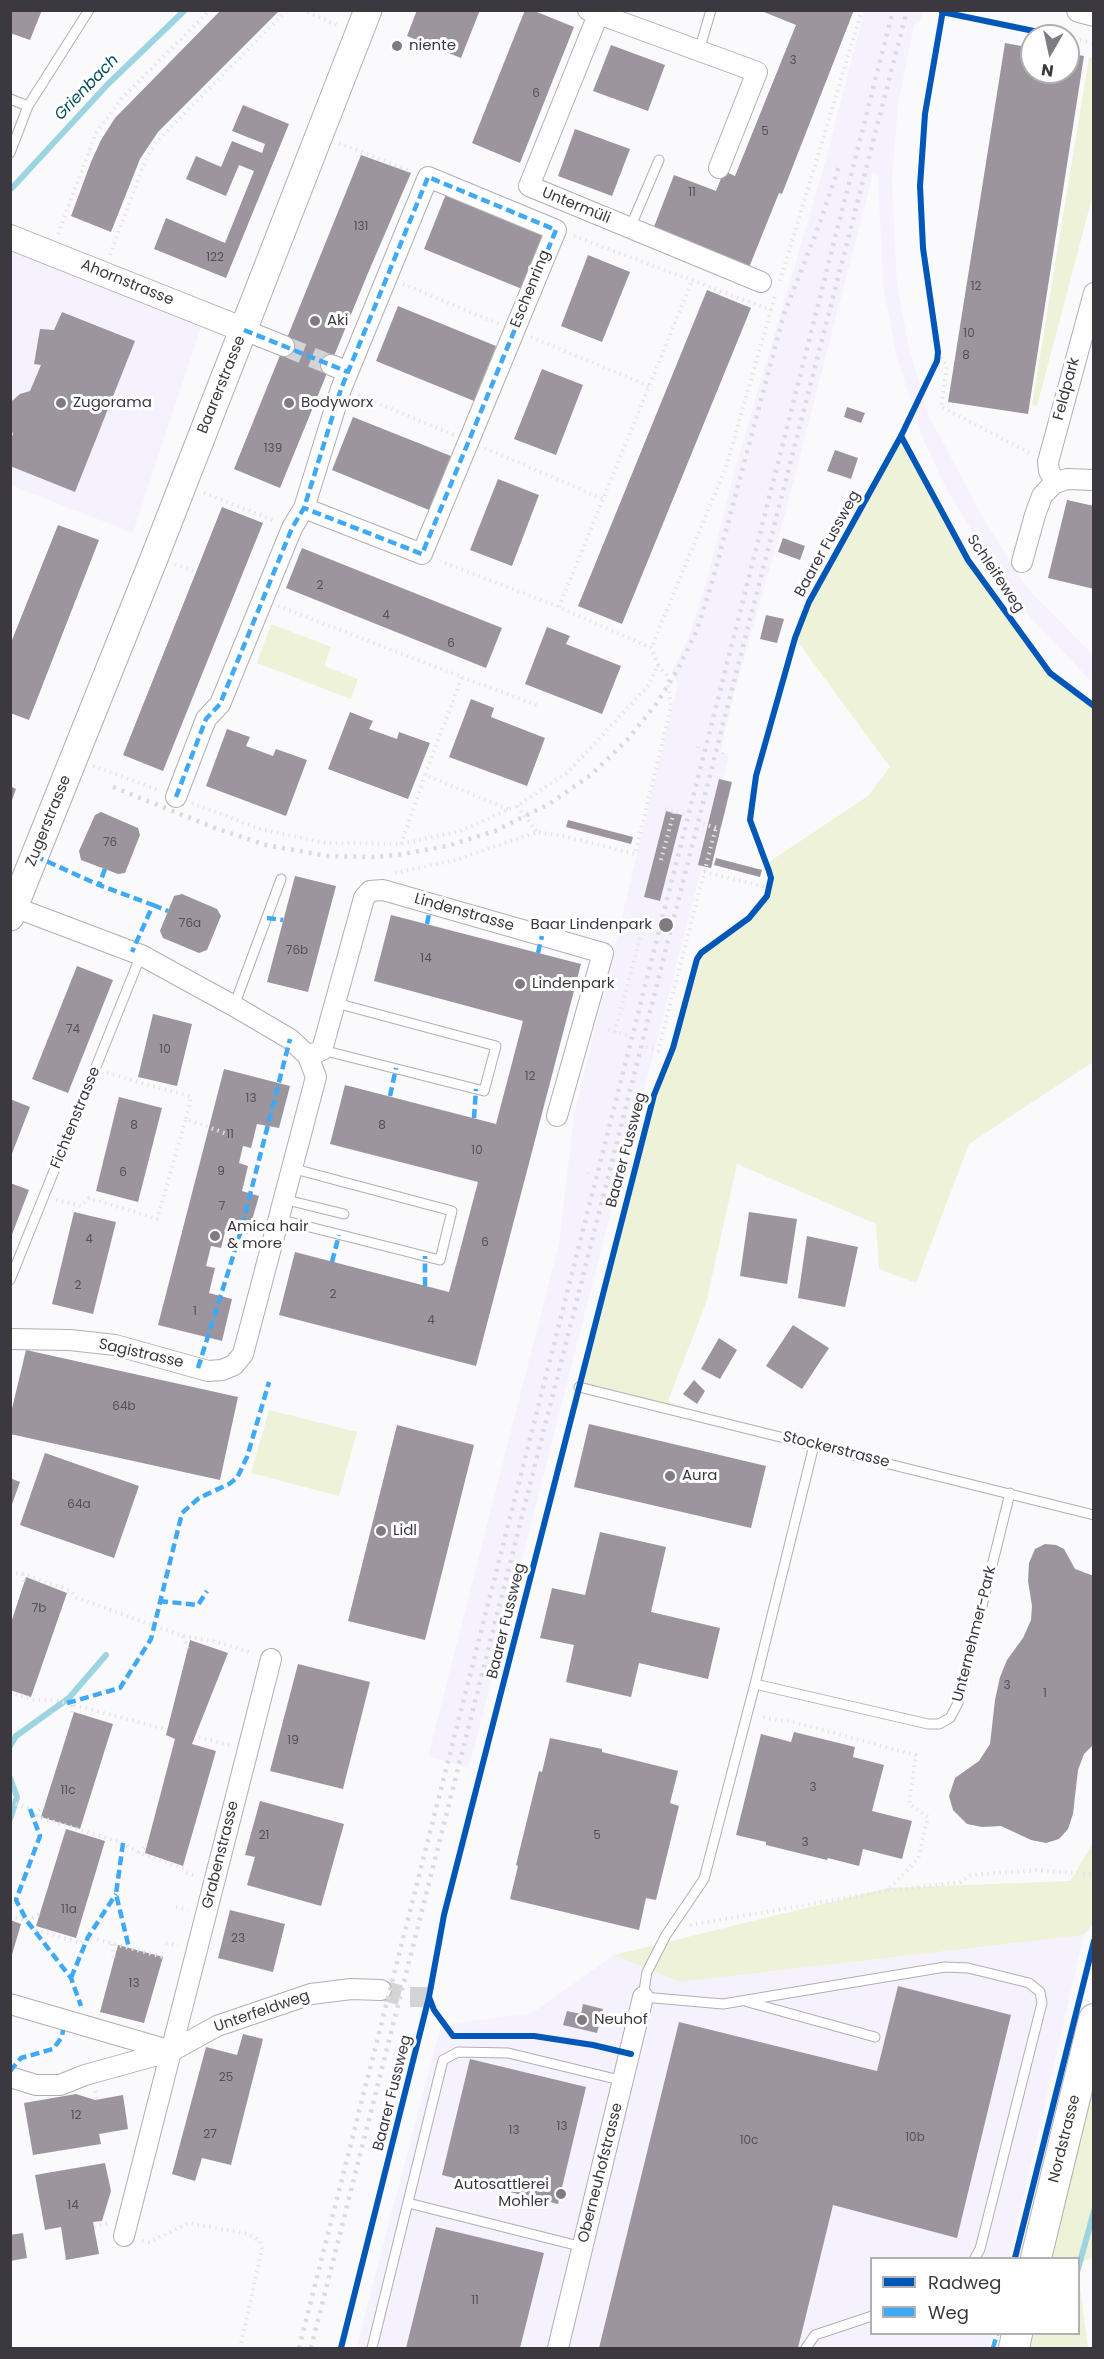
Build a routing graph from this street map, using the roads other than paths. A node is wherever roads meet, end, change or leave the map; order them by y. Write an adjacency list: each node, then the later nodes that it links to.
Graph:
1 (89, 10): 9 (lane)
2 (711, 10): 7 (lane)
3 (1079, 10): 5 (street)
4 (593, 13): 7 (street, Untermüli); 13 (street, Untermüli)
5 (1094, 14)
6 (363, 23): 17 (main road, Baarerstrasse)
7 (699, 51): 12 (street, Untermüli)
8 (10, 99): 9 (lane)
9 (28, 106): 10 (lane)
10 (10, 153)
11 (659, 160): 13 (lane)
12 (718, 168)
13 (630, 228): 15 (street, Untermüli)
14 (10, 237): 17 (street, Ahornstrasse)
15 (761, 282)
16 (1094, 293): 20 (street, Feldpark)
17 (244, 330): 18 (street); 23 (main road, Baarerstrasse)
18 (284, 346)
19 (1094, 480): 20 (street)
20 (1056, 483): 22 (street)
21 (304, 508): 21 (street, Eschenring); 24 (street)
22 (1022, 562)
23 (74, 758): 26 (main road, Zugerstrasse)
24 (176, 796)
25 (281, 879): 29 (lane)
26 (12, 912): 27 (street)
27 (141, 955): 29 (street); 36 (lane, Fichtenstrasse)
28 (336, 1003): 30 (street); 30 (lane); 31 (street, Lindenstrasse)
29 (234, 1006): 30 (street)
30 (315, 1053): 32 (street)
31 (557, 1116)
32 (291, 1168): 33 (street); 35 (lane)
33 (283, 1199): 34 (lane); 35 (street)
34 (344, 1214)
35 (278, 1220): 37 (street, Sagistrasse)
36 (10, 1280)
37 (10, 1339)
38 (579, 1387): 39 (lane, Stockerstrasse)
39 (814, 1445): 40 (lane, Stockerstrasse); 43 (lane)
40 (1010, 1494): 41 (lane, Stockerstrasse); 43 (lane, Unternehmer-Park)
41 (1094, 1515)
42 (271, 1659): 50 (street, Grabenstrasse)
43 (755, 1684): 45 (lane)
44 (381, 1990): 50 (street, Unterfeldweg)
45 (643, 1997): 46 (lane); 52 (street, Oberneuhofstrasse)
46 (743, 2000): 49 (lane); 56 (lane)
47 (10, 2004): 50 (street)
48 (1094, 2019): 57 (main road, Nordstrasse)
49 (875, 2037)
50 (172, 2051): 51 (street, Unterfeldweg); 54 (street, Grabenstrasse)
51 (10, 2078)
52 (624, 2081): 53 (lane); 55 (street, Oberneuhofstrasse)
53 (408, 2203): 55 (lane); 59 (lane)
54 (124, 2236)
55 (583, 2247): 60 (street, Oberneuhofstrasse)
56 (976, 2257)
57 (1036, 2257)
58 (870, 2317): 61 (lane)
59 (372, 2349)
60 (558, 2349)
61 (806, 2349)

